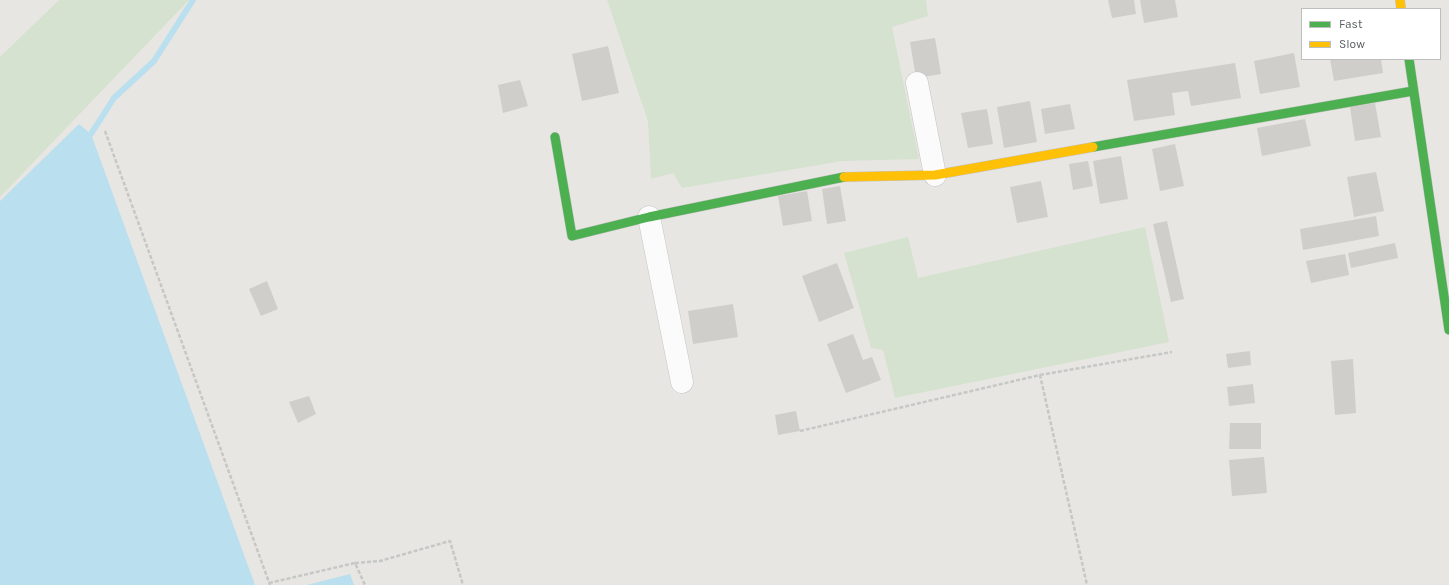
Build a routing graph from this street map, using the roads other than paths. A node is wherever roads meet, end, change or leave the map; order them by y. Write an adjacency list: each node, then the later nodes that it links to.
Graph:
1 (1409, 60): 3 (street)
2 (917, 83): 5 (street)
3 (1413, 91): 5 (street); 7 (street)
4 (555, 137): 6 (street)
5 (935, 175): 6 (street)
6 (649, 217): 8 (street)
7 (1449, 330)
8 (682, 382)

